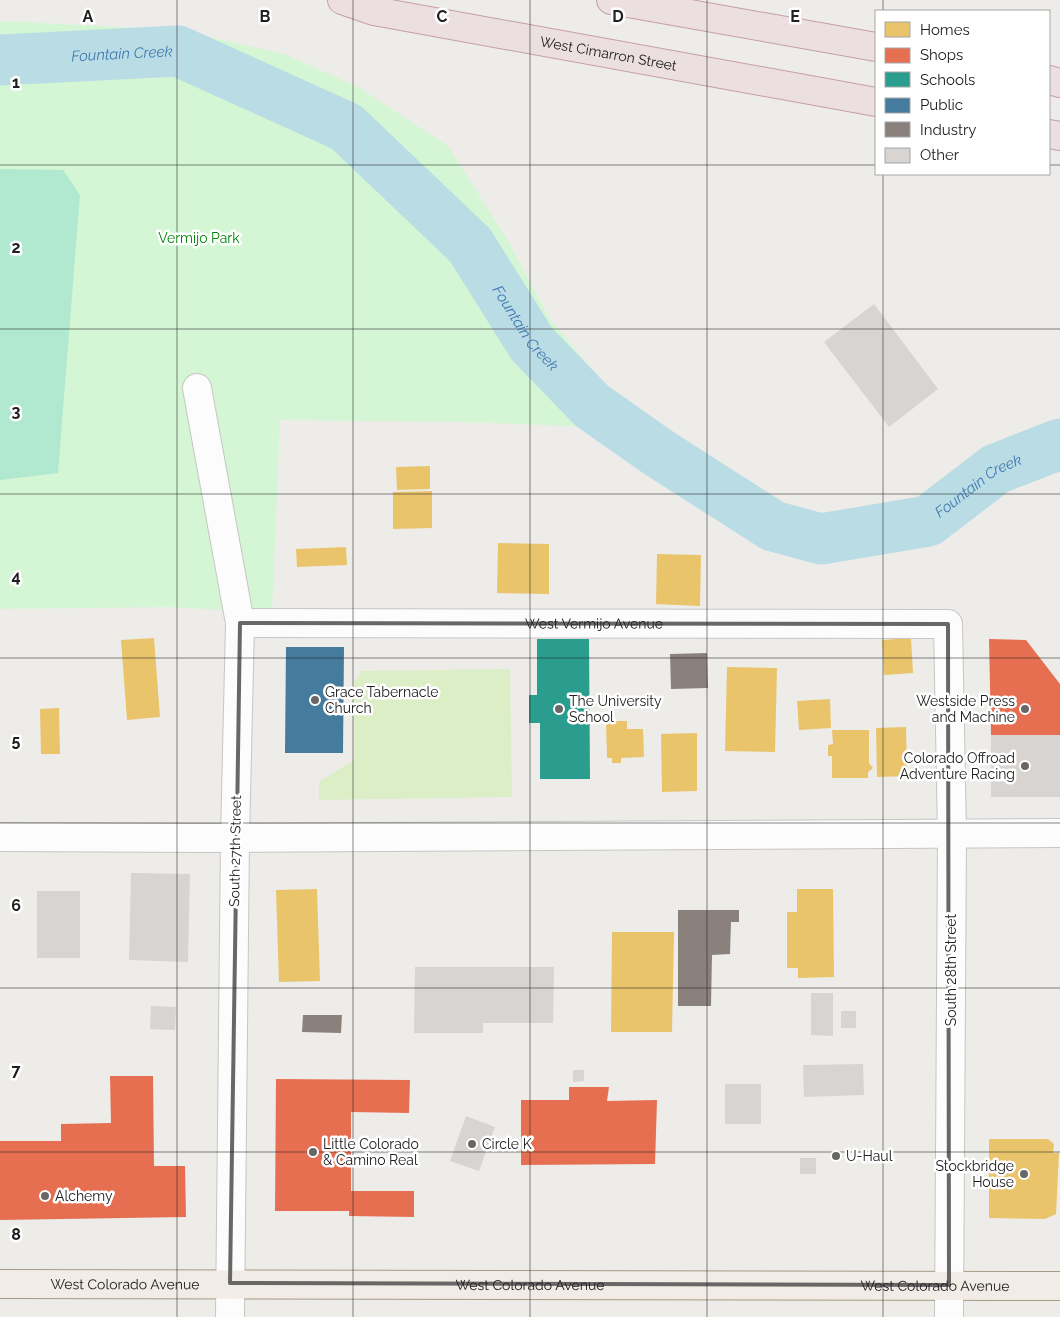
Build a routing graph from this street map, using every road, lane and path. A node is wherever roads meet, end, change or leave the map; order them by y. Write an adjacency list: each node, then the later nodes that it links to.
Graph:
1 (342, 0): 4 (highway, West Cimarron Street)
2 (611, 0): 3 (highway)
3 (875, 47)
4 (875, 102)
5 (197, 388): 6 (street, South 27th Street)
6 (240, 623): 7 (street, West Vermijo Avenue); 11 (street, South 27th Street)
7 (948, 624): 9 (street, South 28th Street)
8 (1060, 833): 9 (street)
9 (952, 835): 11 (street); 14 (street, South 28th Street)
10 (0, 837): 11 (street)
11 (235, 838): 12 (street, South 27th Street)
12 (230, 1283): 13 (main road, West Colorado Avenue); 14 (main road, West Colorado Avenue); 16 (street, South 27th Street)
13 (0, 1284)
14 (949, 1285): 15 (main road, West Colorado Avenue); 17 (street, South 28th Street)
15 (1060, 1286)
16 (230, 1317)
17 (949, 1317)

